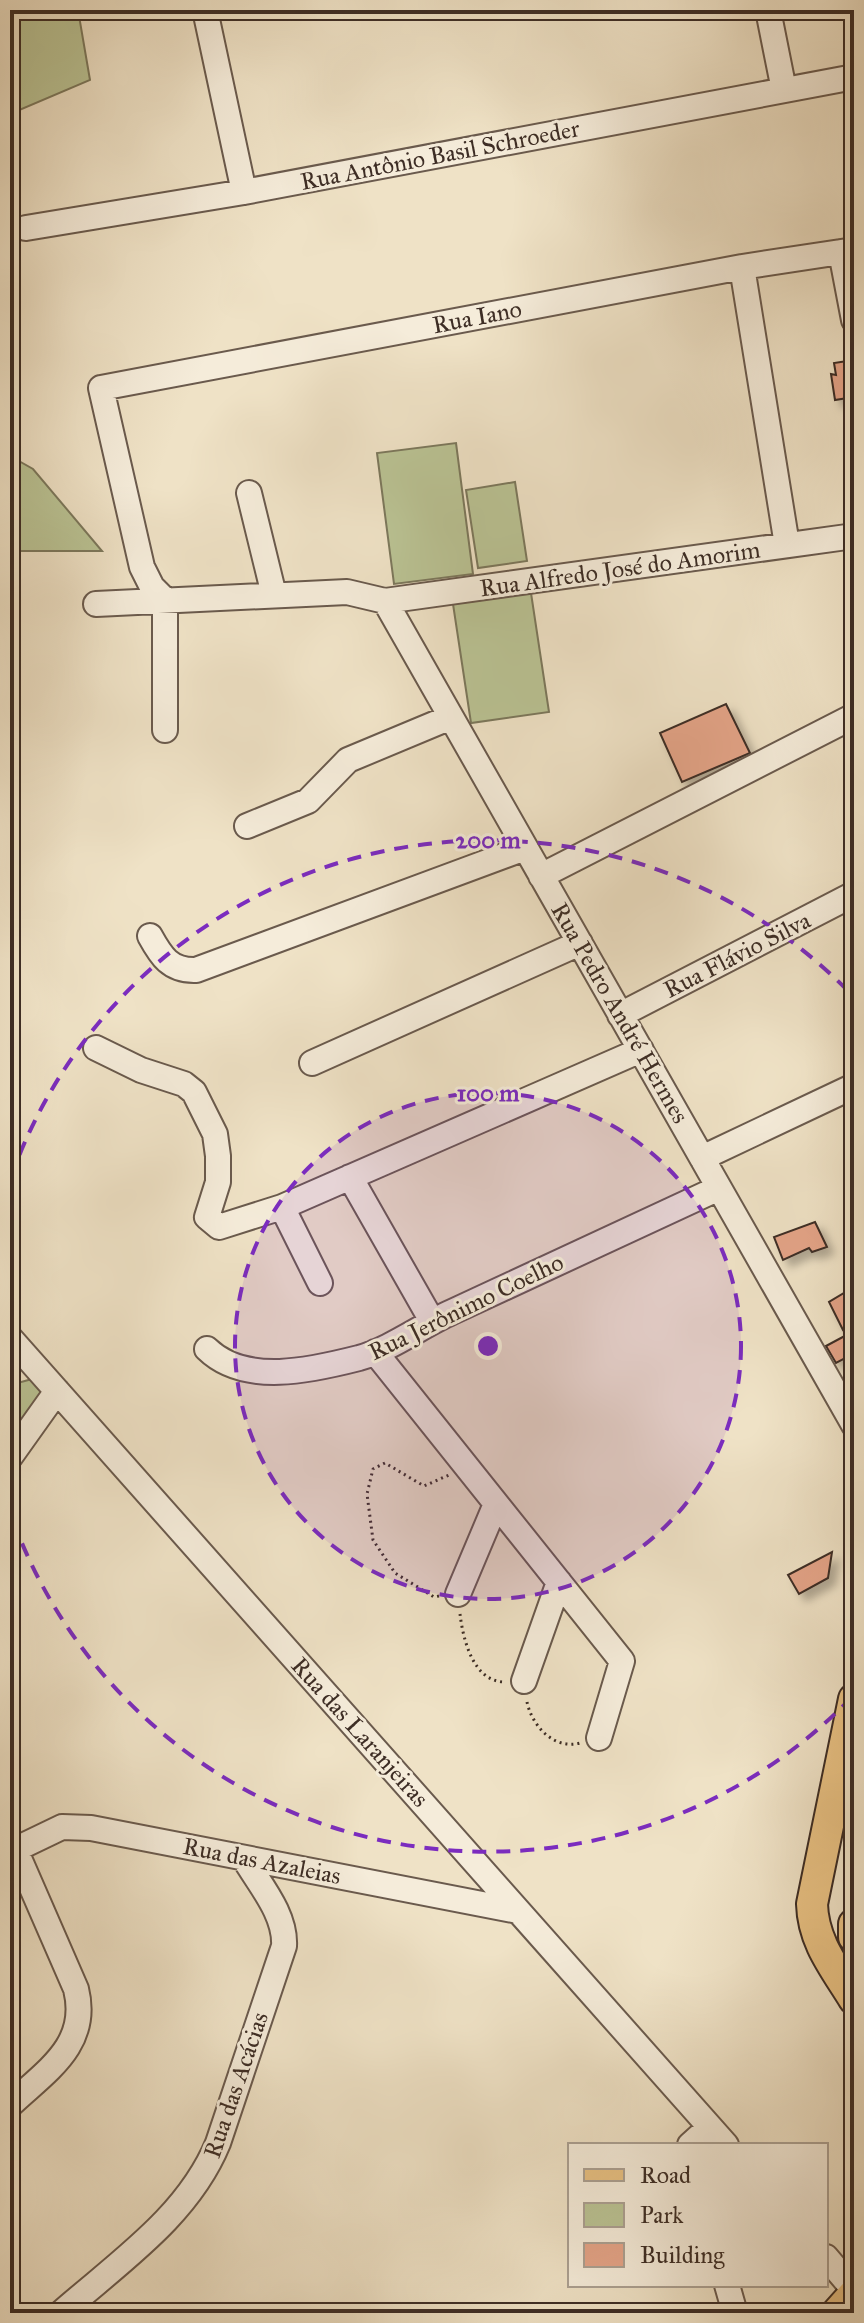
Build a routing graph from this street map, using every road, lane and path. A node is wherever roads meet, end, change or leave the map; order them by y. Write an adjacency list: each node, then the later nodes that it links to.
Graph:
1 (205, 10): 5 (street)
2 (768, 10): 4 (street)
3 (854, 77): 4 (street, Rua Antônio Basil Schroeder)
4 (784, 90): 5 (street, Rua Antônio Basil Schroeder)
5 (244, 192): 6 (street, Rua Antônio Basil Schroeder)
6 (26, 228)
7 (847, 251): 8 (street, Rua Iano); 9 (street)
8 (742, 267): 12 (street); 14 (street, Rua Iano)
9 (854, 320)
10 (249, 493): 13 (street)
11 (854, 536): 12 (street, Rua Alfredo José do Amorim)
12 (787, 545): 15 (street, Rua Alfredo José do Amorim)
13 (274, 595): 14 (street); 15 (street)
14 (165, 600): 16 (street); 19 (street)
15 (385, 601): 18 (street, Rua Pedro André Hermes)
16 (96, 604)
17 (854, 716): 22 (street)
18 (451, 717): 20 (street); 21 (street, Rua Pedro André Hermes)
19 (165, 730)
20 (247, 826)
21 (525, 848): 22 (street, Rua Pedro André Hermes); 24 (street)
22 (541, 876): 25 (street, Rua Pedro André Hermes)
23 (854, 894): 26 (street, Rua Flávio Silva)
24 (150, 936)
25 (580, 943): 26 (street, Rua Pedro André Hermes); 29 (street)
26 (620, 1015): 28 (street, Rua Pedro André Hermes)
27 (96, 1048): 34 (street)
28 (641, 1050): 31 (street, Rua Pedro André Hermes); 32 (street)
29 (312, 1063)
30 (854, 1086): 31 (street)
31 (702, 1158): 33 (street, Rua Pedro André Hermes)
32 (350, 1177): 34 (street); 36 (street)
33 (719, 1188): 36 (street, Rua Jerônimo Coelho); 41 (street, Rua Pedro André Hermes)
34 (282, 1207): 35 (street)
35 (320, 1283)
36 (432, 1321): 39 (street, Rua Jerônimo Coelho)
37 (10, 1338): 40 (street, Rua das Laranjeiras)
38 (207, 1349): 39 (street, Rua Jerônimo Coelho)
39 (375, 1352): 43 (street)
40 (57, 1391): 42 (street); 51 (street, Rua das Laranjeiras)
41 (854, 1425)
42 (10, 1457)
43 (496, 1504): 44 (street); 45 (street)
44 (559, 1582): 46 (street); 48 (street)
45 (458, 1594)
46 (524, 1681)
47 (854, 1699): 54 (main road)
48 (599, 1738)
49 (12, 1850): 50 (street, Rua das Azaleias); 55 (street)
50 (244, 1858): 51 (street, Rua das Azaleias); 61 (street, Rua das Acácias)
51 (518, 1911): 56 (street, Rua das Laranjeiras)
52 (854, 1924): 53 (main road)
53 (854, 1937)
54 (854, 1999)
55 (10, 2105)
56 (718, 2136): 57 (street, Rua das Laranjeiras)
57 (696, 2143)
58 (828, 2260): 60 (street)
59 (728, 2287): 62 (street)
60 (854, 2292): 63 (main road)
61 (61, 2313)
62 (735, 2313)
63 (837, 2313)

